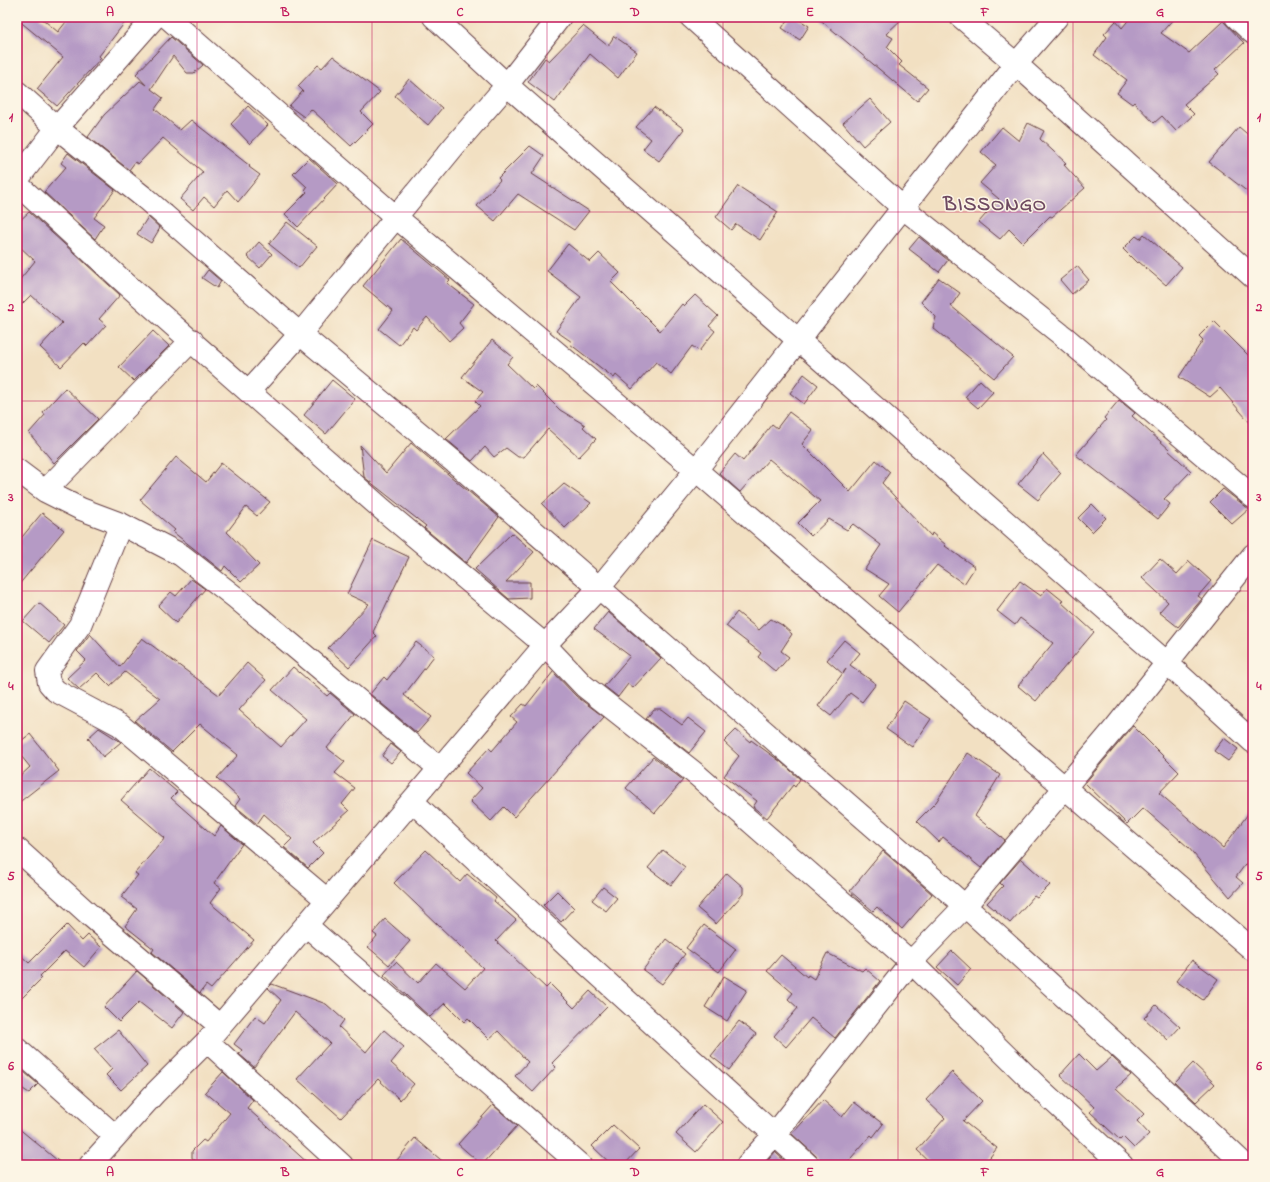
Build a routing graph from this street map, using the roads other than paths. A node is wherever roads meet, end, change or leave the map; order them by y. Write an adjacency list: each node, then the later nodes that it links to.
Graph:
1 (155, 17): 13 (street)
2 (167, 17): 17 (street)
3 (434, 17): 11 (street)
4 (560, 17): 11 (street)
5 (691, 17): 16 (street)
6 (961, 17): 10 (street)
7 (1057, 17): 10 (street)
8 (1236, 17): 9 (street)
9 (1253, 33)
10 (1016, 64): 16 (street); 18 (street)
11 (507, 85): 17 (street); 21 (street)
12 (17, 92): 13 (street)
13 (57, 128): 14 (street); 19 (street)
14 (17, 180)
15 (17, 184): 20 (street)
16 (902, 207): 21 (street); 26 (street)
17 (397, 218): 19 (street); 23 (street)
18 (1253, 277)
19 (300, 334): 22 (street); 29 (street)
20 (192, 340): 22 (street); 25 (street)
21 (798, 340): 23 (street); 31 (street)
22 (249, 391): 30 (street)
23 (696, 470): 29 (street); 34 (street)
24 (18, 474): 25 (street)
25 (45, 491): 27 (street)
26 (1253, 497)
27 (121, 524): 33 (street); 37 (street)
28 (1253, 555): 31 (street)
29 (599, 588): 30 (street); 38 (street)
30 (545, 645): 33 (street); 41 (street)
31 (1167, 664): 32 (street); 34 (street)
32 (1253, 742)
33 (439, 768): 35 (street)
34 (1065, 786): 38 (street); 40 (street)
35 (412, 801): 37 (street); 44 (street)
36 (17, 849): 42 (street)
37 (327, 900): 39 (street)
38 (965, 906): 41 (street); 52 (street)
39 (306, 925): 42 (street); 48 (street)
40 (1253, 950)
41 (911, 962): 44 (street); 51 (street)
42 (214, 1034): 45 (street); 47 (street)
43 (17, 1049): 45 (street)
44 (774, 1135): 49 (street); 50 (street)
45 (115, 1136): 46 (street)
46 (92, 1164)
47 (342, 1165)
48 (580, 1165)
49 (747, 1165)
50 (808, 1165)
51 (1122, 1165)
52 (1244, 1165)

